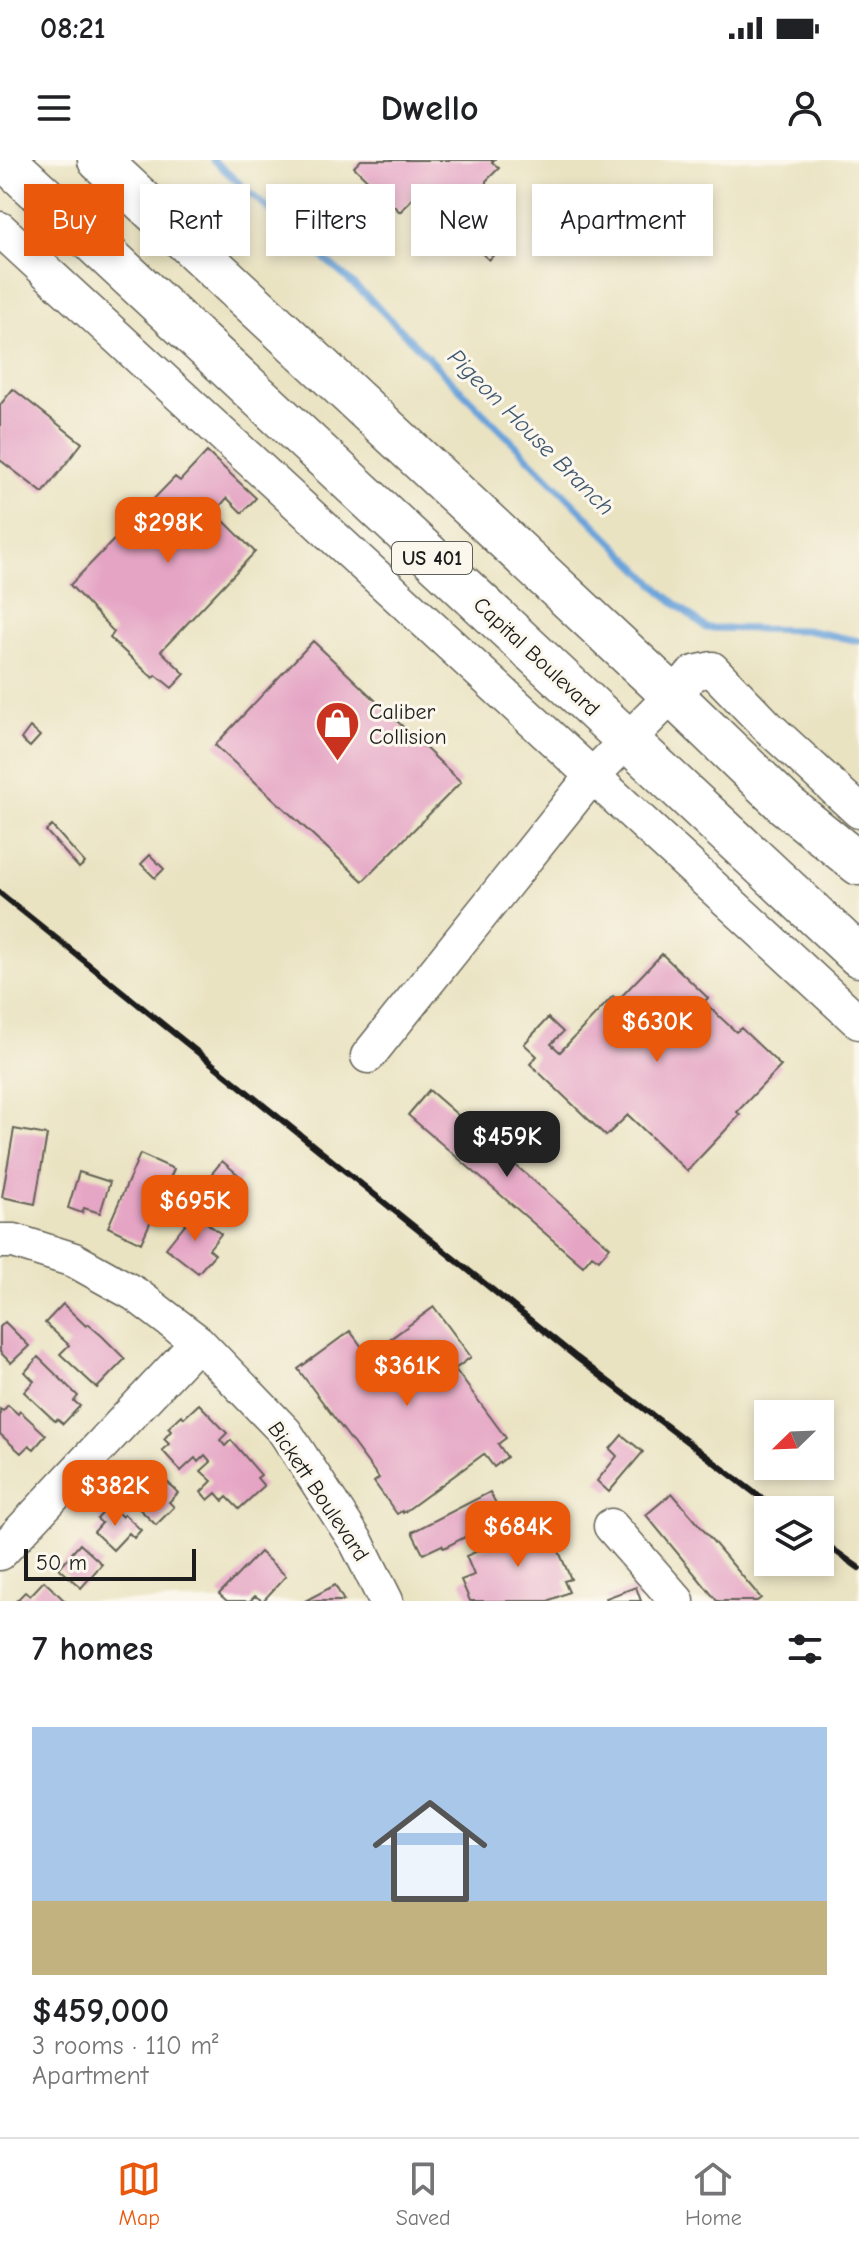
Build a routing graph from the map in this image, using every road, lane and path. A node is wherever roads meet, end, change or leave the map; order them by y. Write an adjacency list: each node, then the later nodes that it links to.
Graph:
1 (5, 160): 5 (main road, Capital Boulevard / US 401)
2 (99, 160): 4 (main road, US 401)
3 (0, 229): 6 (street)
4 (671, 694): 5 (street); 7 (street); 8 (main road, US 401)
5 (627, 739): 6 (street); 9 (main road, Capital Boulevard / US 401)
6 (592, 776): 10 (street); 11 (street)
7 (859, 811)
8 (859, 864)
9 (859, 956)
10 (859, 1022)
11 (368, 1056)
12 (0, 1241): 13 (street, Bickett Boulevard)
13 (198, 1342): 15 (street); 16 (street, Bickett Boulevard)
14 (611, 1526): 17 (street)
15 (0, 1553)
16 (386, 1601)
17 (677, 1601)

